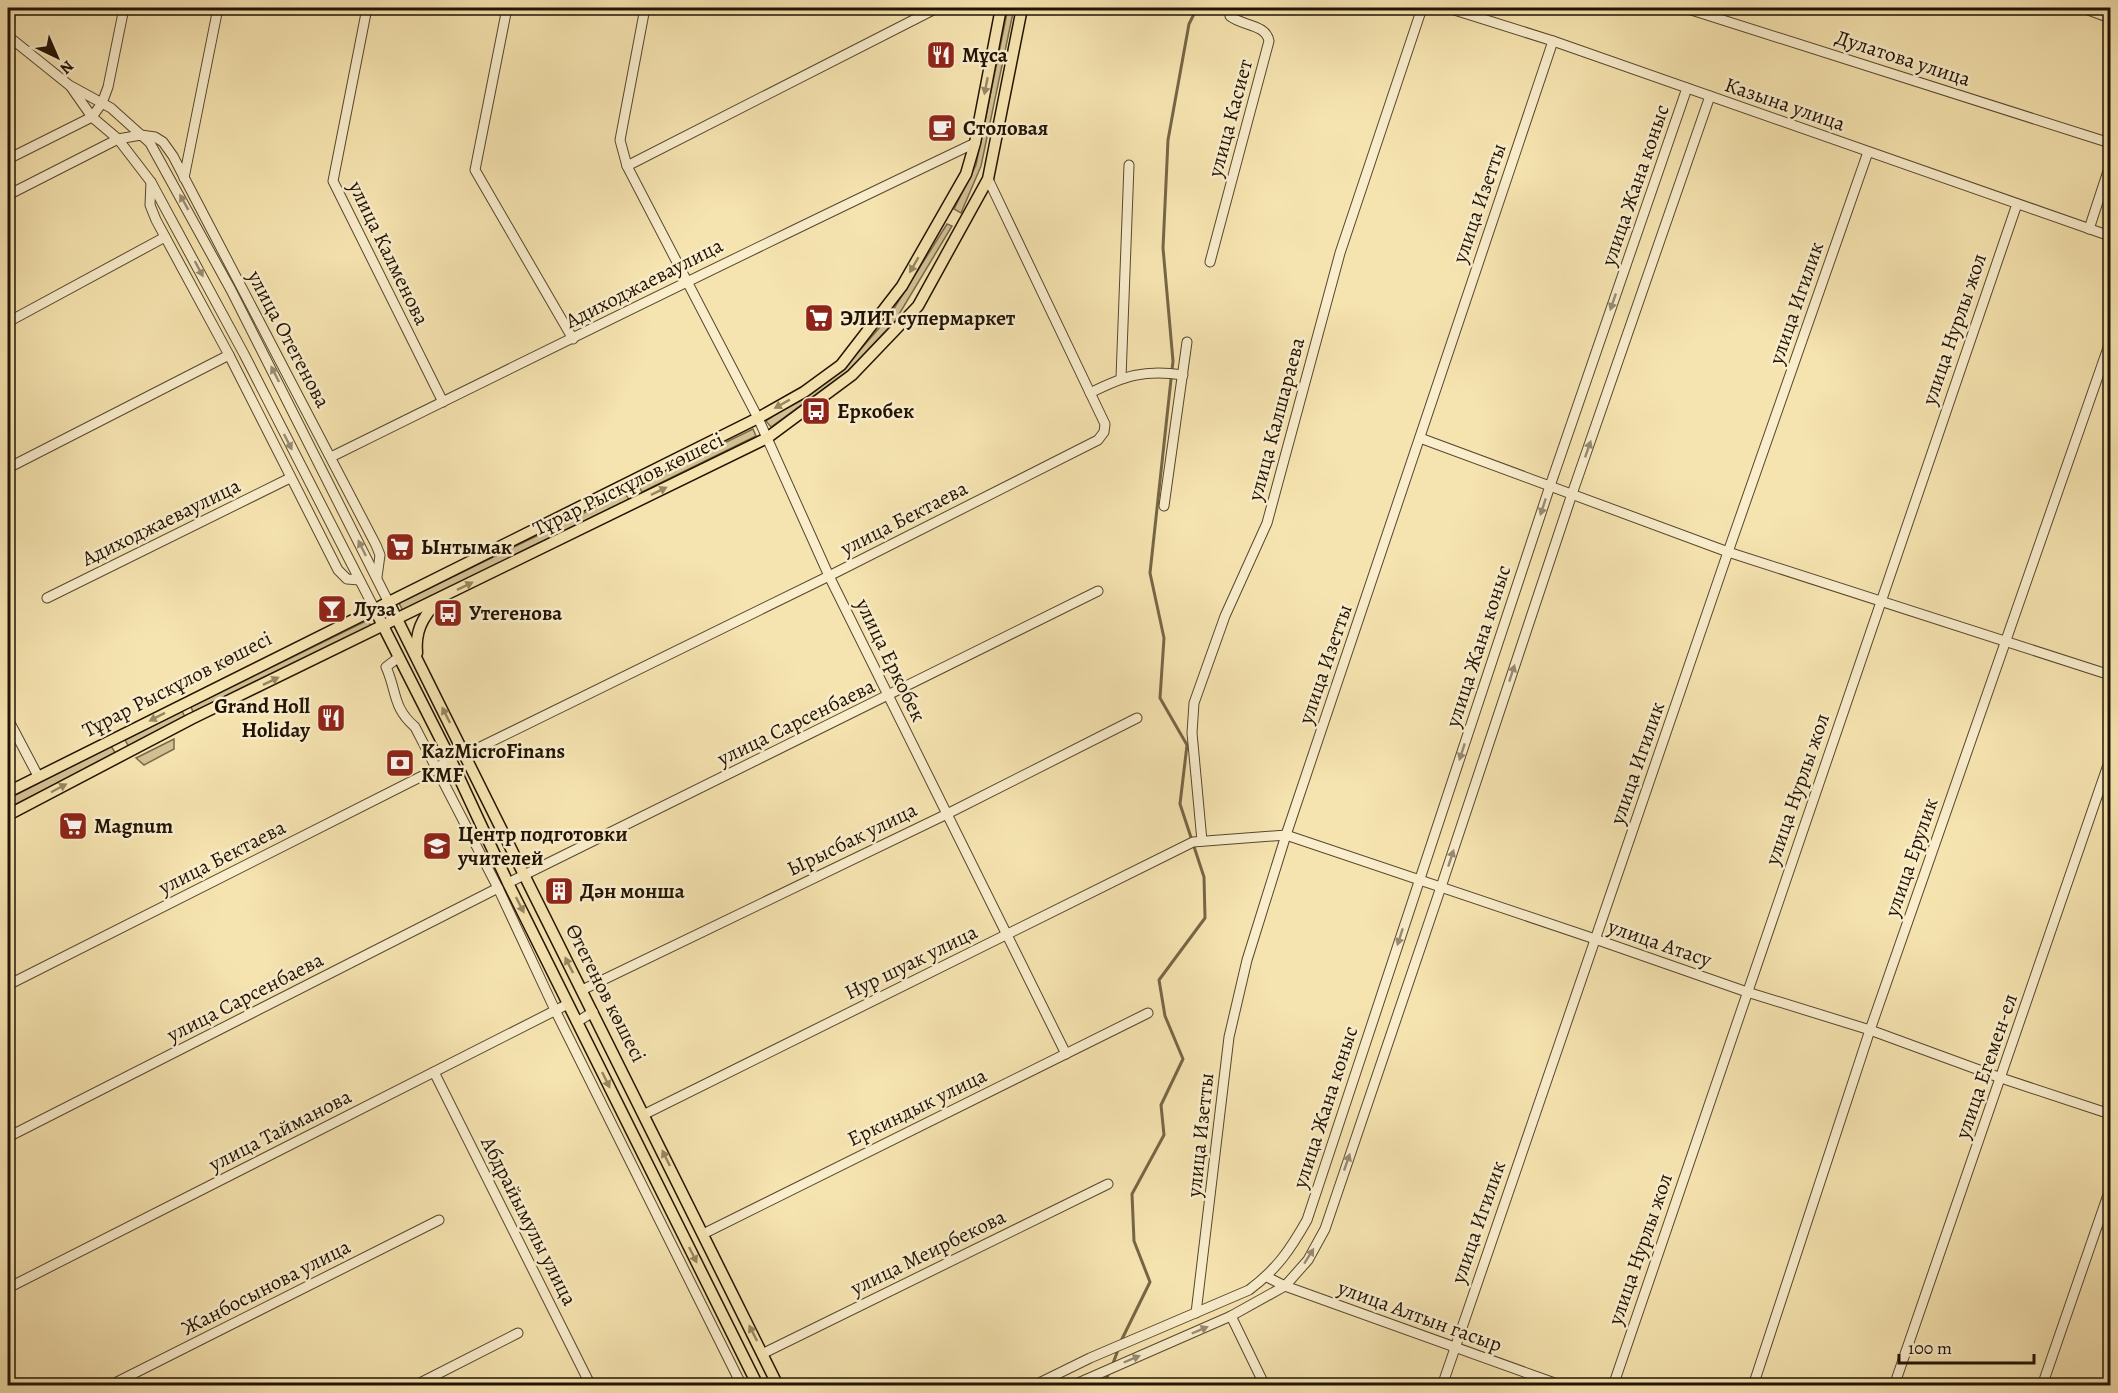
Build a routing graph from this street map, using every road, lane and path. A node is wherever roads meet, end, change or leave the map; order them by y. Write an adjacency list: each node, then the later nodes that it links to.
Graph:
1 (124, 8): 20 (street)
2 (218, 8): 31 (street)
3 (367, 8): 51 (street, улица Калменова)
4 (507, 8): 44 (street)
5 (645, 8): 30 (street, улица Еркобек)
6 (937, 8): 30 (street)
7 (1001, 8): 24 (main road, Тұрар Рыскұлов көшесі, one-way to 24)
8 (1022, 8): 32 (main road, Тұрар Рыскұлов көшесі)
9 (1229, 8): 41 (street, улица Касиет)
10 (1422, 8): 95 (street, улица Калшараева)
11 (1448, 8): 16 (street, Казына улица)
12 (1685, 8): 25 (street, Дулатова улица)
13 (2083, 8): 14 (street)
14 (2110, 18)
15 (8, 36): 17 (street, улица Отегенова)
16 (1552, 41): 18 (street, Казына улица); 54 (street, улица Изетты)
17 (69, 85): 20 (street, улица Отегенова); 21 (street, улица Отегенова)
18 (1687, 88): 19 (street, Казына улица); 59 (street, улица Жана коныс, one-way to 59)
19 (1710, 96): 26 (street, Казына улица); 60 (street, улица Жана коныс, one-way to 19)
20 (102, 103): 21 (street); 22 (street, улица Отегенова)
21 (92, 117): 23 (street, улица Отегенова); 27 (street)
22 (141, 135): 23 (street); 31 (street, улица Отегенова); 65 (street, улица Отегенова, one-way to 22)
23 (118, 139): 33 (street, улица Отегенова); 34 (street)
24 (975, 143): 36 (main road, Тұрар Рыскұлов көшесі); 42 (street, Адиходжаеваулица)
25 (2110, 143)
26 (1868, 152): 35 (street, Казына улица); 63 (street, улица Игилик)
27 (8, 159)
28 (1129, 165): 49 (street)
29 (2110, 165): 38 (street)
30 (627, 166): 42 (street, улица Еркобек)
31 (184, 178): 55 (street, улица Отегенова)
32 (988, 179): 37 (main road, Тұрар Рыскұлов көшесі); 50 (street, улица Бектаева)
33 (152, 183): 40 (street, улица Отегенова); 66 (street, улица Отегенова, one-way to 66)
34 (8, 195)
35 (2017, 204): 38 (street, Казына улица); 70 (street, улица Нурлы жол)
36 (945, 211): 37 (main road); 52 (main road, Тұрар Рыскұлов көшесі, one-way to 52)
37 (964, 222): 53 (main road, Тұрар Рыскұлов көшесі)
38 (2089, 229): 39 (street, Казына улица)
39 (2110, 236)
40 (165, 237): 43 (street); 47 (street, улица Отегенова)
41 (1210, 262)
42 (688, 280): 44 (street, Адиходжаеваулица); 52 (street, улица Еркобек)
43 (8, 322)
44 (573, 339): 51 (street, Адиходжаеваулица)
45 (1187, 342): 48 (street)
46 (2110, 342): 75 (street, улица Ерулик)
47 (229, 355): 56 (street); 57 (street, улица Отегенова)
48 (1183, 375): 49 (street); 62 (street)
49 (1121, 378): 50 (street)
50 (1090, 393): 64 (street, улица Бектаева)
51 (443, 402): 55 (street, Адиходжаеваулица)
52 (758, 418): 53 (street, улица Еркобек); 58 (main road, Тұрар Рыскұлов көшесі)
53 (767, 438): 61 (main road, Тұрар Рыскұлов көшесі, one-way to 53); 64 (street, улица Еркобек)
54 (1420, 438): 59 (street); 94 (street, улица Изетты)
55 (331, 457): 65 (street, улица Отегенова)
56 (8, 468)
57 (290, 478): 66 (street, улица Отегенова); 68 (street, Адиходжаеваулица)
58 (630, 481): 61 (main road); 71 (main road, Тұрар Рыскұлов көшесі)
59 (1550, 486): 60 (street); 97 (street, улица Жана коныс, one-way to 97)
60 (1572, 494): 63 (street); 99 (street, улица Жана коныс, one-way to 60)
61 (640, 500): 69 (main road, Тұрар Рыскұлов көшесі, one-way to 61)
62 (1164, 506)
63 (1728, 552): 70 (street); 102 (street, улица Игилик)
64 (829, 576): 79 (street, улица Еркобек); 86 (street, улица Бектаева)
65 (376, 577): 71 (street, улица Отегенова)
66 (359, 580): 72 (street, улица Отегенова)
67 (1098, 591): 79 (street, улица Сарсенбаева)
68 (47, 598)
69 (440, 598): 73 (main road, Тұрар Рыскұлов көшесі); 77 (main road)
70 (1880, 600): 75 (street); 105 (street, улица Нурлы жол)
71 (388, 601): 72 (main road, Тұрар Рыскұлов көшесі); 73 (main road, Өтегенов көшесі)
72 (374, 608): 74 (main road, Өтегенов көшесі); 80 (main road, Тұрар Рыскұлов көшесі)
73 (397, 619): 74 (main road, Тұрар Рыскұлов көшесі); 77 (main road, Өтегенов көшесі)
74 (384, 626): 76 (main road, Өтегенов көшесі); 83 (main road, Тұрар Рыскұлов көшесі, one-way to 74)
75 (2005, 641): 78 (street); 111 (street, улица Ерулик)
76 (399, 657): 87 (main road, Өтегенов көшесі); 89 (street)
77 (418, 659): 86 (main road, Өтегенов көшесі, one-way to 77)
78 (2110, 675)
79 (889, 696): 92 (street, улица Еркобек); 96 (street, улица Сарсенбаева)
80 (183, 704): 83 (main road); 84 (main road, Тұрар Рыскұлов көшесі, one-way to 84)
81 (1137, 718): 92 (street, Ырысбак улица)
82 (8, 719): 90 (street)
83 (191, 719): 85 (main road, Тұрар Рыскұлов көшесі)
84 (117, 737): 85 (main road); 90 (main road, Тұрар Рыскұлов көшесі)
85 (127, 753): 93 (main road, Тұрар Рыскұлов көшесі, one-way to 85)
86 (466, 754): 96 (main road, Өтегенов көшесі)
87 (450, 758): 89 (street, улица Бектаева); 98 (main road, Өтегенов көшесі)
88 (2110, 759): 114 (street, улица Егемен-ел)
89 (436, 769): 100 (street); 103 (street, улица Бектаева)
90 (38, 776): 91 (main road, Тұрар Рыскұлов көшесі)
91 (8, 792)
92 (947, 814): 101 (street, улица Еркобек); 104 (street, Ырысбак улица)
93 (8, 815)
94 (1286, 835): 95 (street, улица Атасу); 97 (street, улица Атасу); 127 (street, улица Изетты)
95 (1198, 841): 101 (street, Нур шуак улица)
96 (526, 875): 98 (street, улица Сарсенбаева); 104 (main road, Өтегенов көшесі, one-way to 96)
97 (1419, 880): 99 (street, улица Атасу); 120 (street, улица Жана коныс, one-way to 120)
98 (508, 883): 106 (main road, Өтегенов көшесі, one-way to 106)
99 (1442, 887): 102 (street, улица Атасу); 121 (street, улица Жана коныс, one-way to 99)
100 (498, 888): 107 (street); 117 (street, улица Сарсенбаева)
101 (1007, 935): 112 (street, улица Еркобек); 115 (street, Нур шуак улица)
102 (1595, 939): 105 (street, улица Атасу); 130 (street, улица Игилик)
103 (8, 985)
104 (582, 990): 108 (main road, Өтегенов көшесі)
105 (1747, 992): 111 (street, улица Атасу); 143 (street, улица Нурлы жол)
106 (568, 1004): 107 (street, улица Тайманова); 110 (main road, Өтегенов көшесі)
107 (555, 1010): 113 (street, улица Тайманова); 135 (street)
108 (593, 1012): 110 (street); 115 (main road, Өтегенов көшесі)
109 (1148, 1013): 112 (street, Еркиндык улица)
110 (577, 1022): 136 (main road, Өтегенов көшесі, one-way to 136)
111 (1870, 1030): 114 (street, улица Атасу); 144 (street, улица Ерулик)
112 (1065, 1054): 123 (street, Еркиндык улица)
113 (434, 1072): 126 (street, улица Тайманова); 134 (street, Абдрайымулы улица)
114 (2001, 1078): 116 (street, улица Атасу); 145 (street, улица Егемен-ел)
115 (645, 1114): 123 (main road, Өтегенов көшесі, one-way to 115)
116 (2110, 1114)
117 (8, 1137)
118 (1108, 1184): 131 (street, улица Меирбекова)
119 (2110, 1189): 146 (street)
120 (1308, 1216): 121 (street, улица Жана коныс); 124 (street, улица Жана коныс)
121 (1328, 1218): 125 (street, улица Жана коныс, one-way to 121)
122 (439, 1220): 132 (street, Жанбосынова улица)
123 (703, 1234): 131 (main road, Өтегенов көшесі, one-way to 123)
124 (1267, 1277): 125 (street, улица Алтын гасыр); 127 (street, улица Жана коныс)
125 (1286, 1286): 128 (street, улица Жана коныс); 130 (street, улица Алтын гасыр)
126 (8, 1288)
127 (1196, 1313): 138 (street, улица Жана коныс)
128 (1231, 1316): 139 (street, улица Жана коныс, one-way to 128); 140 (street)
129 (518, 1334): 133 (street)
130 (1454, 1348): 141 (street, улица Игилик); 142 (street, улица Алтын гасыр)
131 (764, 1353): 137 (main road, Өтегенов көшесі)
132 (109, 1386)
133 (414, 1386)
134 (591, 1386)
135 (742, 1386)
136 (758, 1386)
137 (778, 1386)
138 (1033, 1386)
139 (1071, 1386)
140 (1265, 1386)
141 (1442, 1386)
142 (1563, 1386)
143 (1613, 1386)
144 (1753, 1386)
145 (1894, 1386)
146 (2042, 1386)

